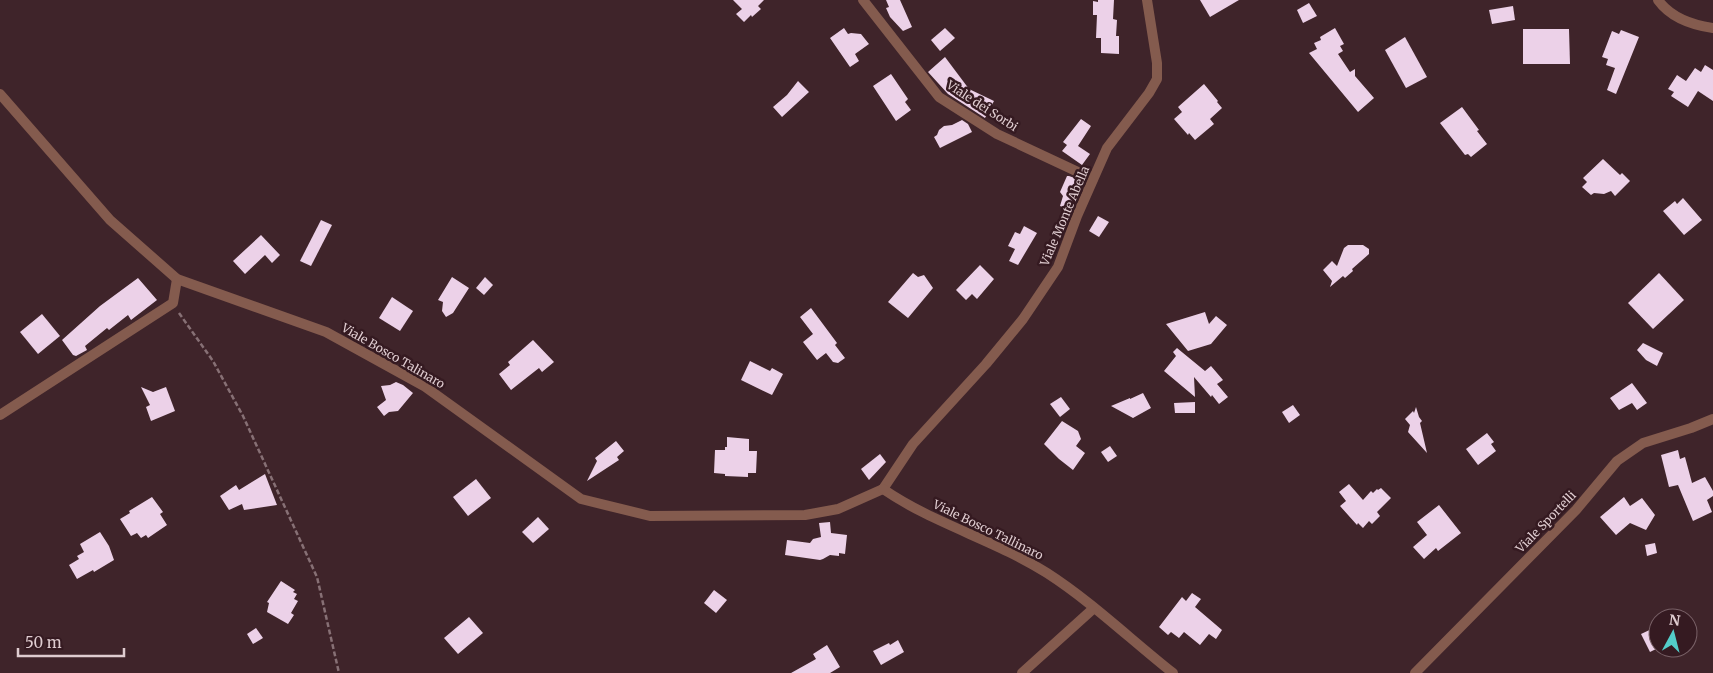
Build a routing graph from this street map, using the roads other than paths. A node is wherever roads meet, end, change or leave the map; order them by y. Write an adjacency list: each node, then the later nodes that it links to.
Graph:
1 (863, 0): 6 (street, Viale dei Sorbi)
2 (1147, 0): 6 (street, Viale Monte Abella)
3 (1658, 0): 4 (street)
4 (1713, 28)
5 (0, 94): 7 (street, Viale Bosco Talinaro)
6 (1093, 179): 10 (street, Viale Monte Abella)
7 (177, 279): 8 (street); 10 (street, Viale Bosco Talinaro)
8 (0, 415)
9 (1713, 419): 14 (street, Viale Sportelli)
10 (883, 489): 11 (street, Viale Bosco Tallinaro)
11 (1094, 608): 12 (street); 13 (street, Viale Bosco Tallinaro)
12 (1022, 673)
13 (1173, 673)
14 (1415, 673)

